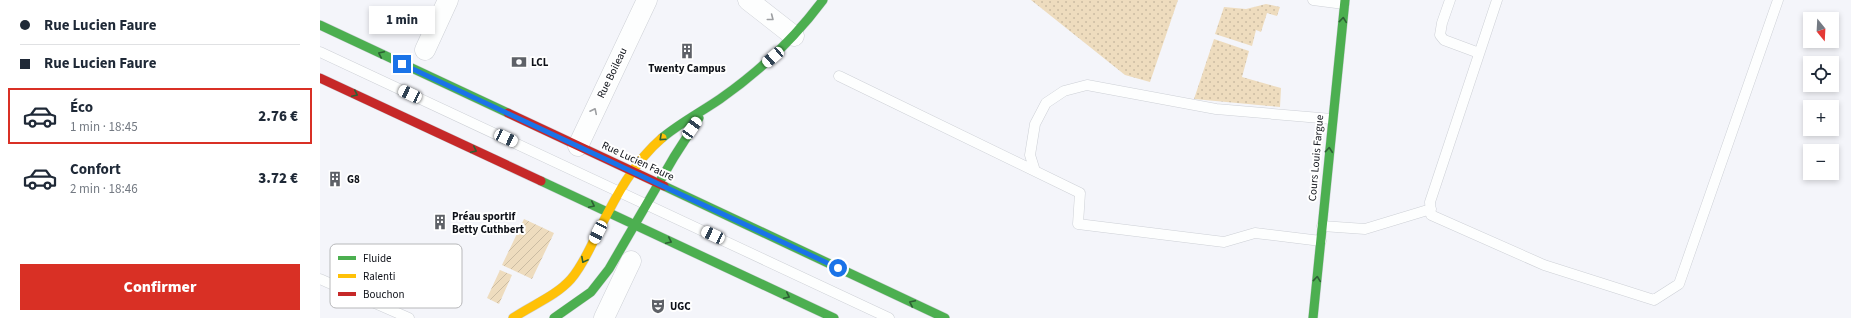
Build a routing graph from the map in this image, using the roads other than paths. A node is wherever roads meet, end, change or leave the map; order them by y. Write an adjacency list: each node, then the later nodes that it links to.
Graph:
1 (448, 0): 12 (street)
2 (647, 0): 19 (street, Rue Boileau, one-way to 2)
3 (748, 0): 11 (street, one-way to 11)
4 (822, 0): 11 (main road)
5 (1313, 0): 9 (lane)
6 (1450, 0): 14 (lane)
7 (1497, 0): 14 (lane)
8 (1778, 0): 25 (lane)
9 (1345, 2): 18 (main road, Cours Louis Fargue, one-way to 9)
10 (320, 25): 19 (main road, Rue Lucien Faure, one-way to 10)
11 (794, 36): 17 (main road)
12 (425, 50)
13 (320, 52): 23 (lane)
14 (1480, 53): 25 (lane)
15 (839, 76): 21 (lane)
16 (320, 78): 26 (main road, one-way to 26)
17 (706, 109): 20 (main road, one-way to 20); 22 (main road)
18 (1332, 119): 21 (lane); 28 (main road, Cours Louis Fargue, one-way to 18)
19 (578, 146): 20 (main road, Rue Lucien Faure)
20 (632, 171): 22 (main road, Rue Lucien Faure); 23 (main road)
21 (1035, 171): 29 (lane)
22 (659, 184): 24 (main road); 40 (main road, Rue Lucien Faure, one-way to 22)
23 (620, 192): 24 (lane); 26 (main road)
24 (646, 204): 27 (main road); 39 (lane)
25 (1431, 208): 28 (lane)
26 (608, 212): 27 (main road); 35 (main road, one-way to 35)
27 (634, 225): 36 (main road); 38 (main road, one-way to 38)
28 (1322, 226): 29 (main road, Cours Louis Fargue)
29 (1321, 241): 41 (main road, Cours Louis Fargue, one-way to 29)
30 (631, 261): 37 (street)
31 (320, 279): 32 (lane)
32 (330, 283)
33 (386, 308): 34 (lane)
34 (409, 318)
35 (513, 318)
36 (554, 318)
37 (604, 318)
38 (834, 318)
39 (889, 318)
40 (945, 318)
41 (1313, 318)

